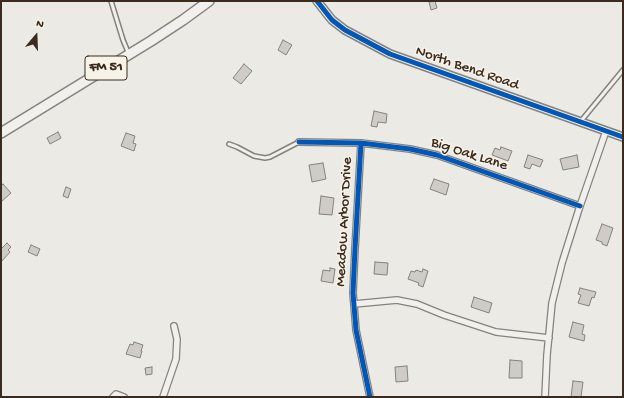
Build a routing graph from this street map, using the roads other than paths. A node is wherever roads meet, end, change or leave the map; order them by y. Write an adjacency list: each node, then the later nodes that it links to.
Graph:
1 (112, 1): 4 (lane)
2 (209, 1): 4 (main road, FM 51)
3 (317, 1): 6 (street, North Bend Road)
4 (129, 54): 8 (main road, FM 51)
5 (623, 70): 6 (lane)
6 (581, 122): 7 (street, North Bend Road)
7 (606, 131): 9 (street, North Bend Road); 13 (street)
8 (1, 133)
9 (623, 137)
10 (299, 142): 11 (street, Big Oak Lane); 12 (lane)
11 (361, 143): 13 (street, Big Oak Lane); 14 (street, Meadow Arbor Drive)
12 (229, 144)
13 (580, 206): 16 (street)
14 (354, 304): 16 (street); 20 (street, Meadow Arbor Drive)
15 (174, 326): 19 (street)
16 (549, 338): 21 (street)
17 (113, 397): 18 (street)
18 (124, 397)
19 (162, 397)
20 (370, 397)
21 (545, 397)

